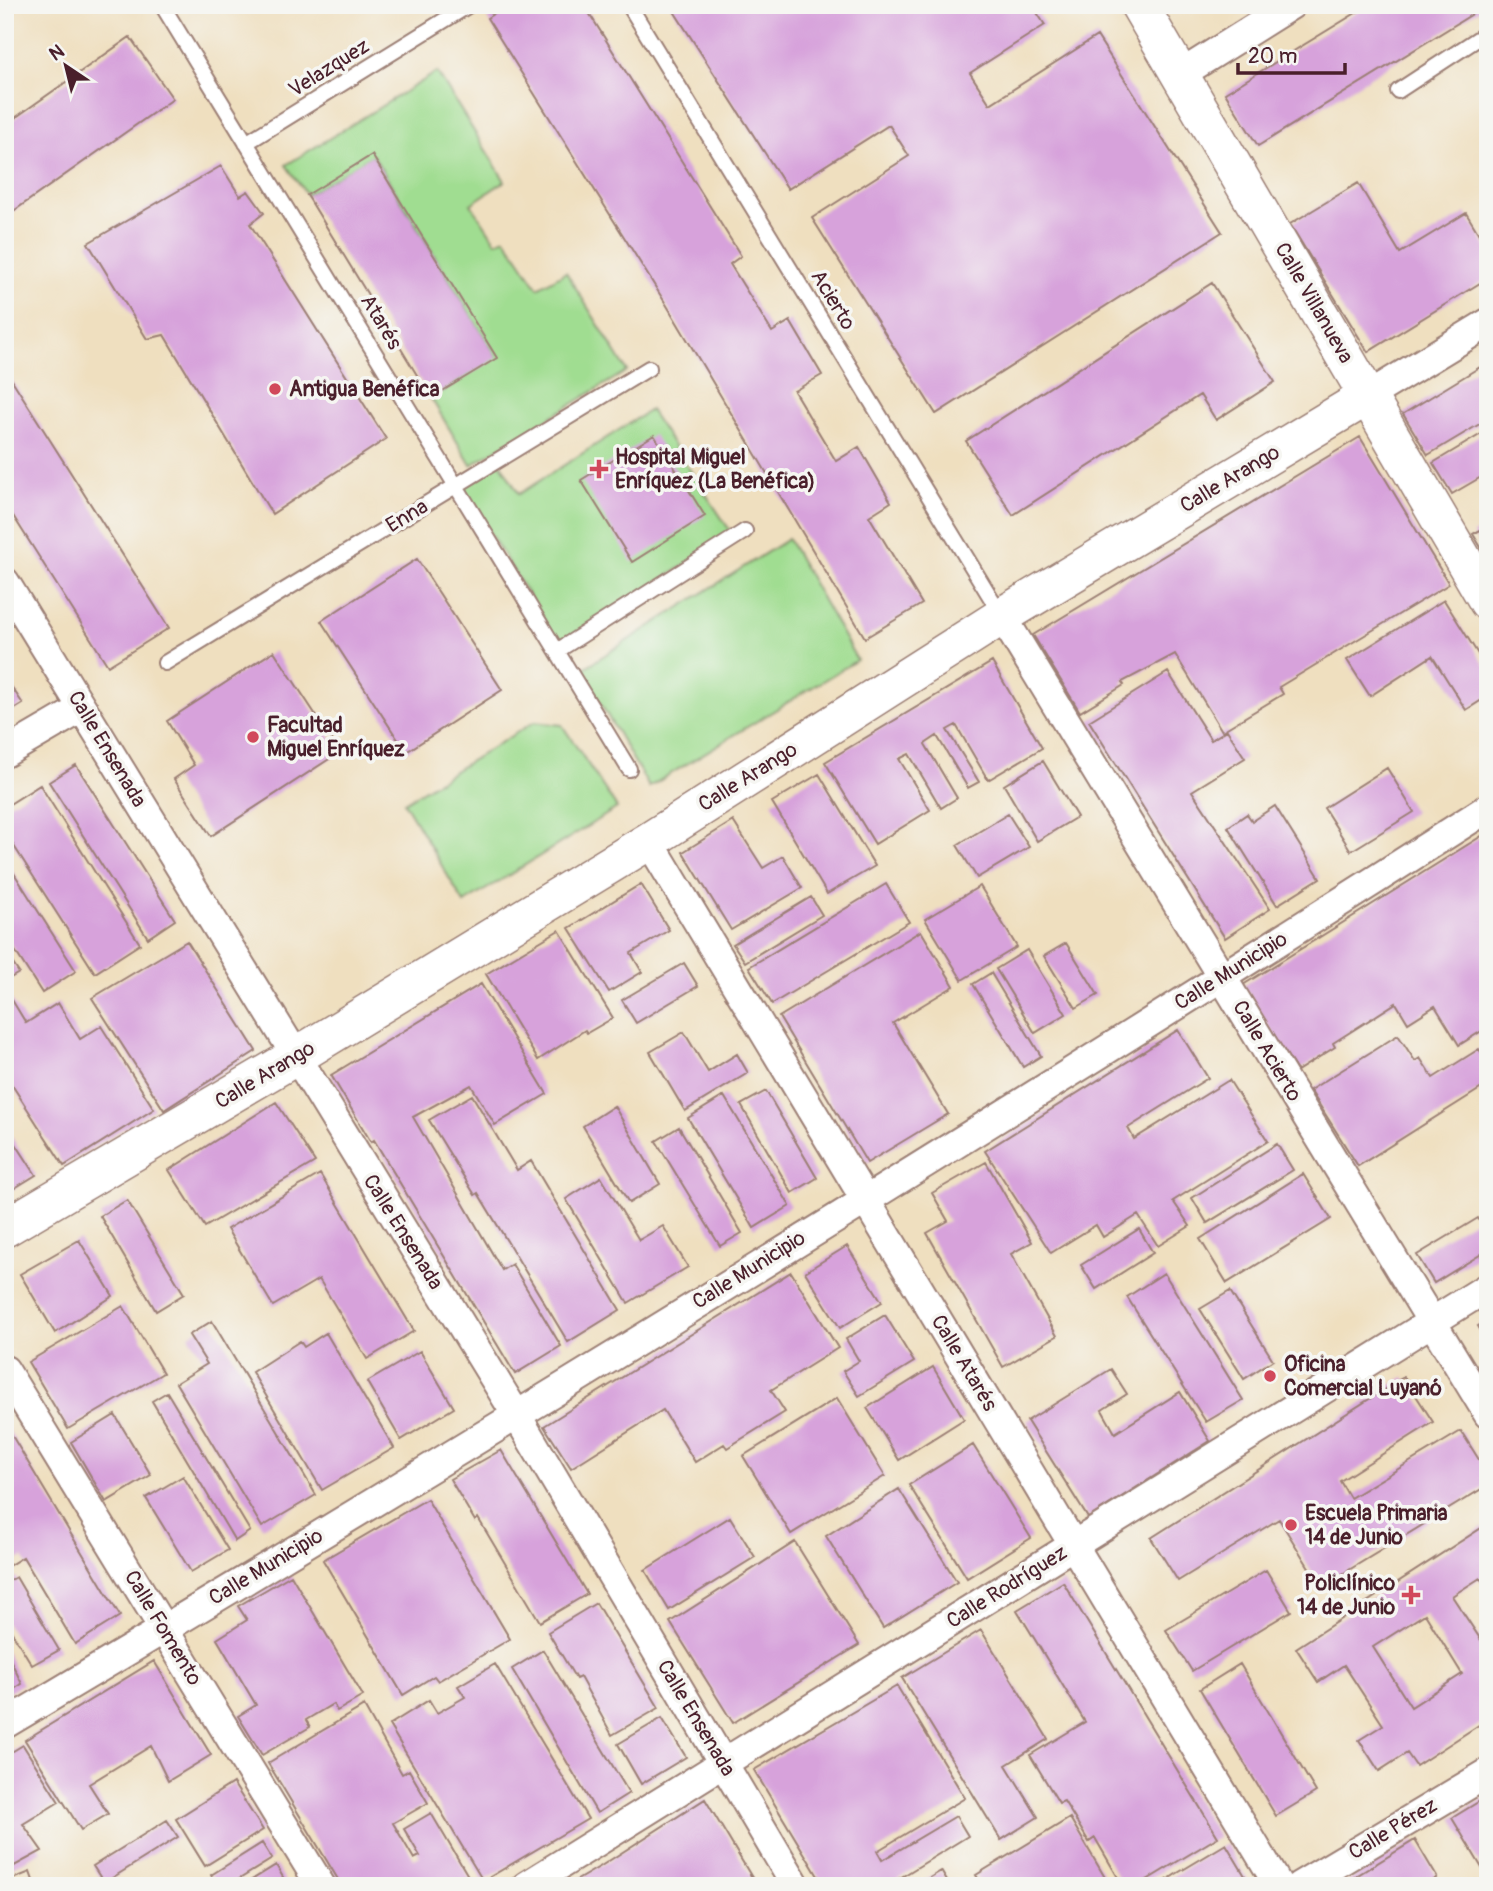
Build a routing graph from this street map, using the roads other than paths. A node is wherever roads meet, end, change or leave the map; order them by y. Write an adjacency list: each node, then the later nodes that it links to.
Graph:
1 (162, 5): 9 (lane, Atarés)
2 (469, 5): 9 (lane, Velazquez)
3 (629, 5): 17 (lane, Acierto)
4 (1139, 5): 7 (street, Calle Villanueva)
5 (1290, 5): 7 (street)
6 (1488, 32): 8 (lane)
7 (1181, 74): 12 (street, Calle Villanueva)
8 (1398, 91)
9 (246, 143): 13 (lane, Atarés)
10 (1488, 323): 12 (street, Calle Arango)
11 (649, 368): 13 (lane, Enna)
12 (1368, 396): 16 (street, Calle Villanueva); 17 (street, Calle Arango)
13 (456, 486): 18 (lane, Atarés); 19 (lane, Enna)
14 (746, 531): 18 (lane)
15 (5, 582): 20 (street, Calle Ensenada)
16 (1488, 602)
17 (1002, 616): 24 (street, Calle Arango); 25 (street, Calle Acierto)
18 (557, 651): 22 (lane, Atarés)
19 (165, 663)
20 (82, 708): 21 (street); 26 (street, Calle Ensenada)
21 (5, 752)
22 (629, 769)
23 (1488, 808): 25 (street, Calle Municipio)
24 (649, 841): 26 (street, Calle Arango); 27 (street, Calle Atarés)
25 (1223, 977): 27 (street, Calle Municipio); 30 (street, Calle Acierto)
26 (295, 1057): 28 (street, Calle Arango); 32 (street, Calle Ensenada)
27 (866, 1198): 32 (street, Calle Municipio); 34 (street, Calle Atarés)
28 (5, 1228)
29 (1488, 1287): 30 (street, Calle Rodríguez)
30 (1432, 1322): 33 (street, Calle Acierto); 34 (street, Calle Rodríguez)
31 (5, 1370): 35 (street, Calle Fomento)
32 (516, 1414): 35 (street, Calle Municipio); 37 (street, Calle Ensenada)
33 (1488, 1414)
34 (1074, 1545): 37 (street, Calle Rodríguez); 42 (street, Calle Atarés)
35 (164, 1629): 36 (street, Calle Municipio); 39 (street, Calle Fomento)
36 (5, 1724)
37 (723, 1764): 40 (street, Calle Rodríguez); 41 (street, Calle Ensenada)
38 (1488, 1773): 43 (street, Calle Pérez)
39 (321, 1886)
40 (526, 1886)
41 (796, 1886)
42 (1279, 1886)
43 (1298, 1886)

